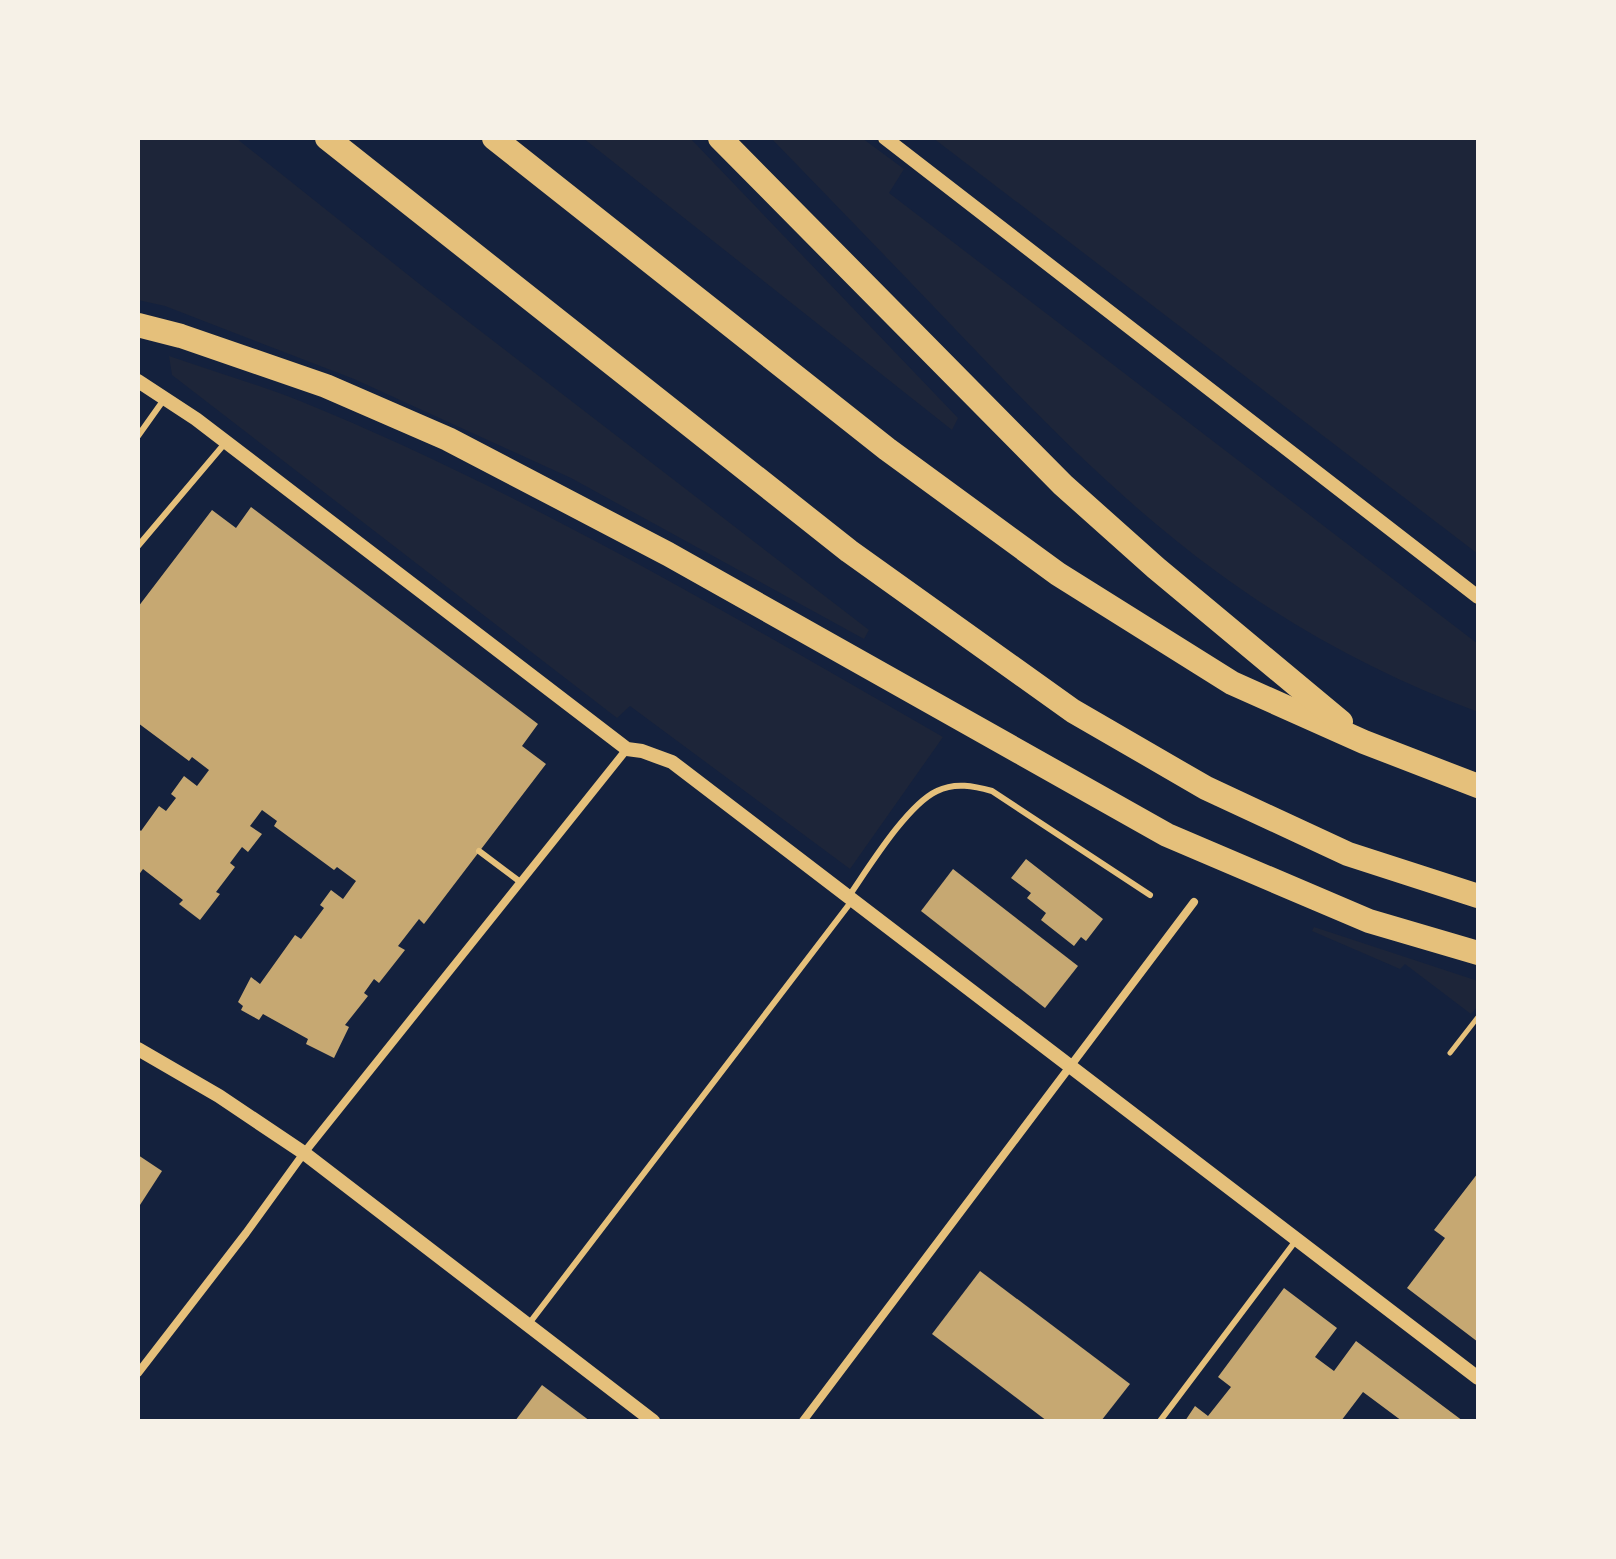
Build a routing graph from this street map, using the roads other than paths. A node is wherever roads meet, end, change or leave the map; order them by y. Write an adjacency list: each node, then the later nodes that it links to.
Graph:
1 (327, 138): 18 (highway)
2 (494, 138): 12 (highway)
3 (720, 138): 12 (highway)
4 (885, 138): 11 (street)
5 (138, 325): 21 (highway)
6 (138, 381): 7 (street)
7 (165, 398): 8 (lane); 9 (street)
8 (138, 436)
9 (226, 442): 10 (lane); 13 (street)
10 (138, 546)
11 (1478, 597)
12 (1364, 742): 14 (highway)
13 (627, 749): 16 (street); 19 (street)
14 (1478, 786)
15 (479, 851): 16 (lane)
16 (519, 881): 24 (street)
17 (1150, 895): 19 (lane)
18 (1478, 896)
19 (850, 899): 23 (street); 26 (lane)
20 (1194, 902): 23 (street)
21 (1478, 953)
22 (138, 1049): 24 (street)
23 (1070, 1066): 25 (street); 30 (street)
24 (304, 1153): 26 (street); 27 (street)
25 (1297, 1239): 28 (street); 31 (lane)
26 (528, 1325): 29 (street)
27 (138, 1373)
28 (1478, 1378)
29 (653, 1421)
30 (803, 1421)
31 (1160, 1421)

